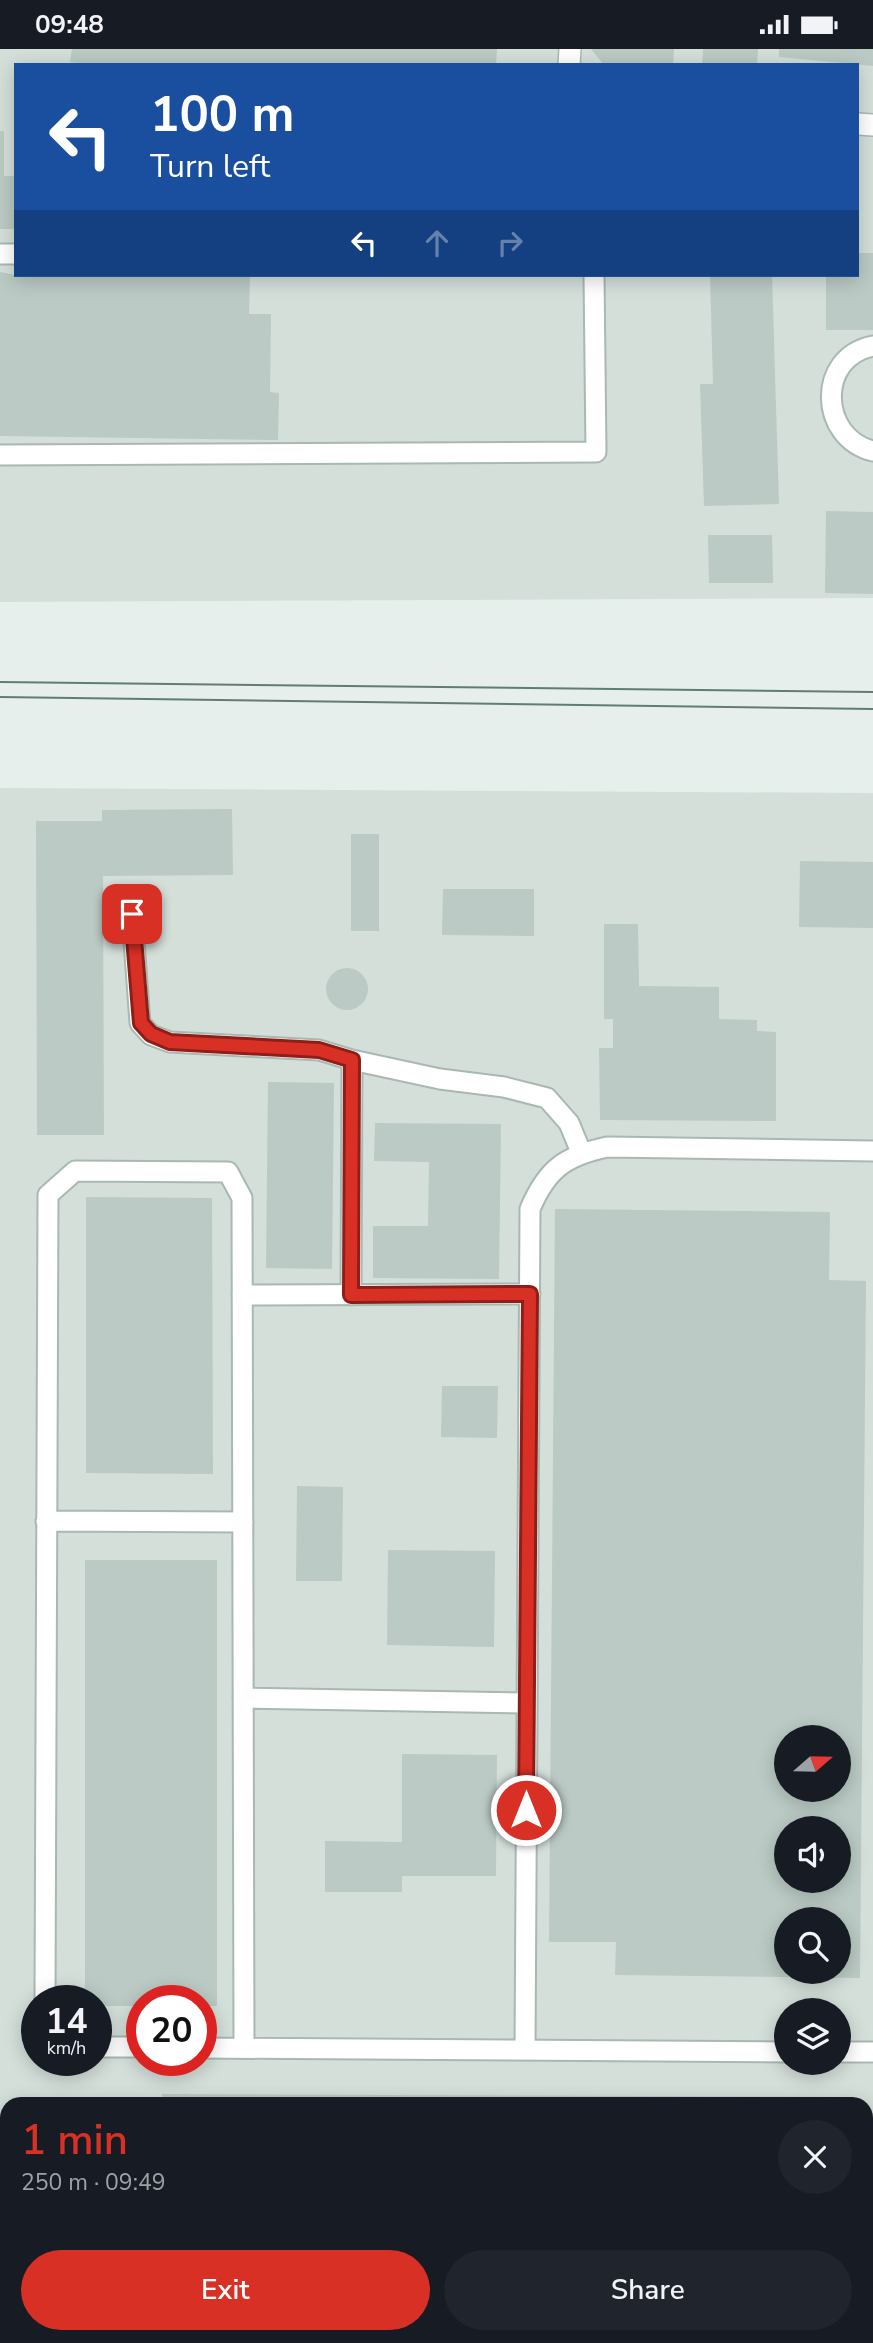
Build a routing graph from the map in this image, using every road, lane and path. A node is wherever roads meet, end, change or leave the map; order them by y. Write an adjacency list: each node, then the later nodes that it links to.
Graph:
1 (594, 277): 4 (lane)
2 (873, 347): 3 (lane)
3 (873, 451)
4 (0, 455)
5 (132, 914): 6 (lane)
6 (352, 1060): 8 (lane); 11 (lane)
7 (873, 1151): 8 (lane)
8 (581, 1152): 9 (lane)
9 (530, 1294): 11 (lane); 15 (lane)
10 (242, 1295): 11 (lane); 12 (lane); 13 (lane)
11 (351, 1295)
12 (46, 1521): 13 (lane); 16 (lane)
13 (243, 1522): 14 (lane)
14 (243, 1698): 15 (lane); 18 (lane)
15 (527, 1703): 19 (lane)
16 (45, 1985)
17 (217, 2048): 18 (lane)
18 (244, 2048): 19 (lane)
19 (525, 2050): 20 (lane)
20 (774, 2052)
21 (851, 2052): 22 (lane)
22 (873, 2052)

